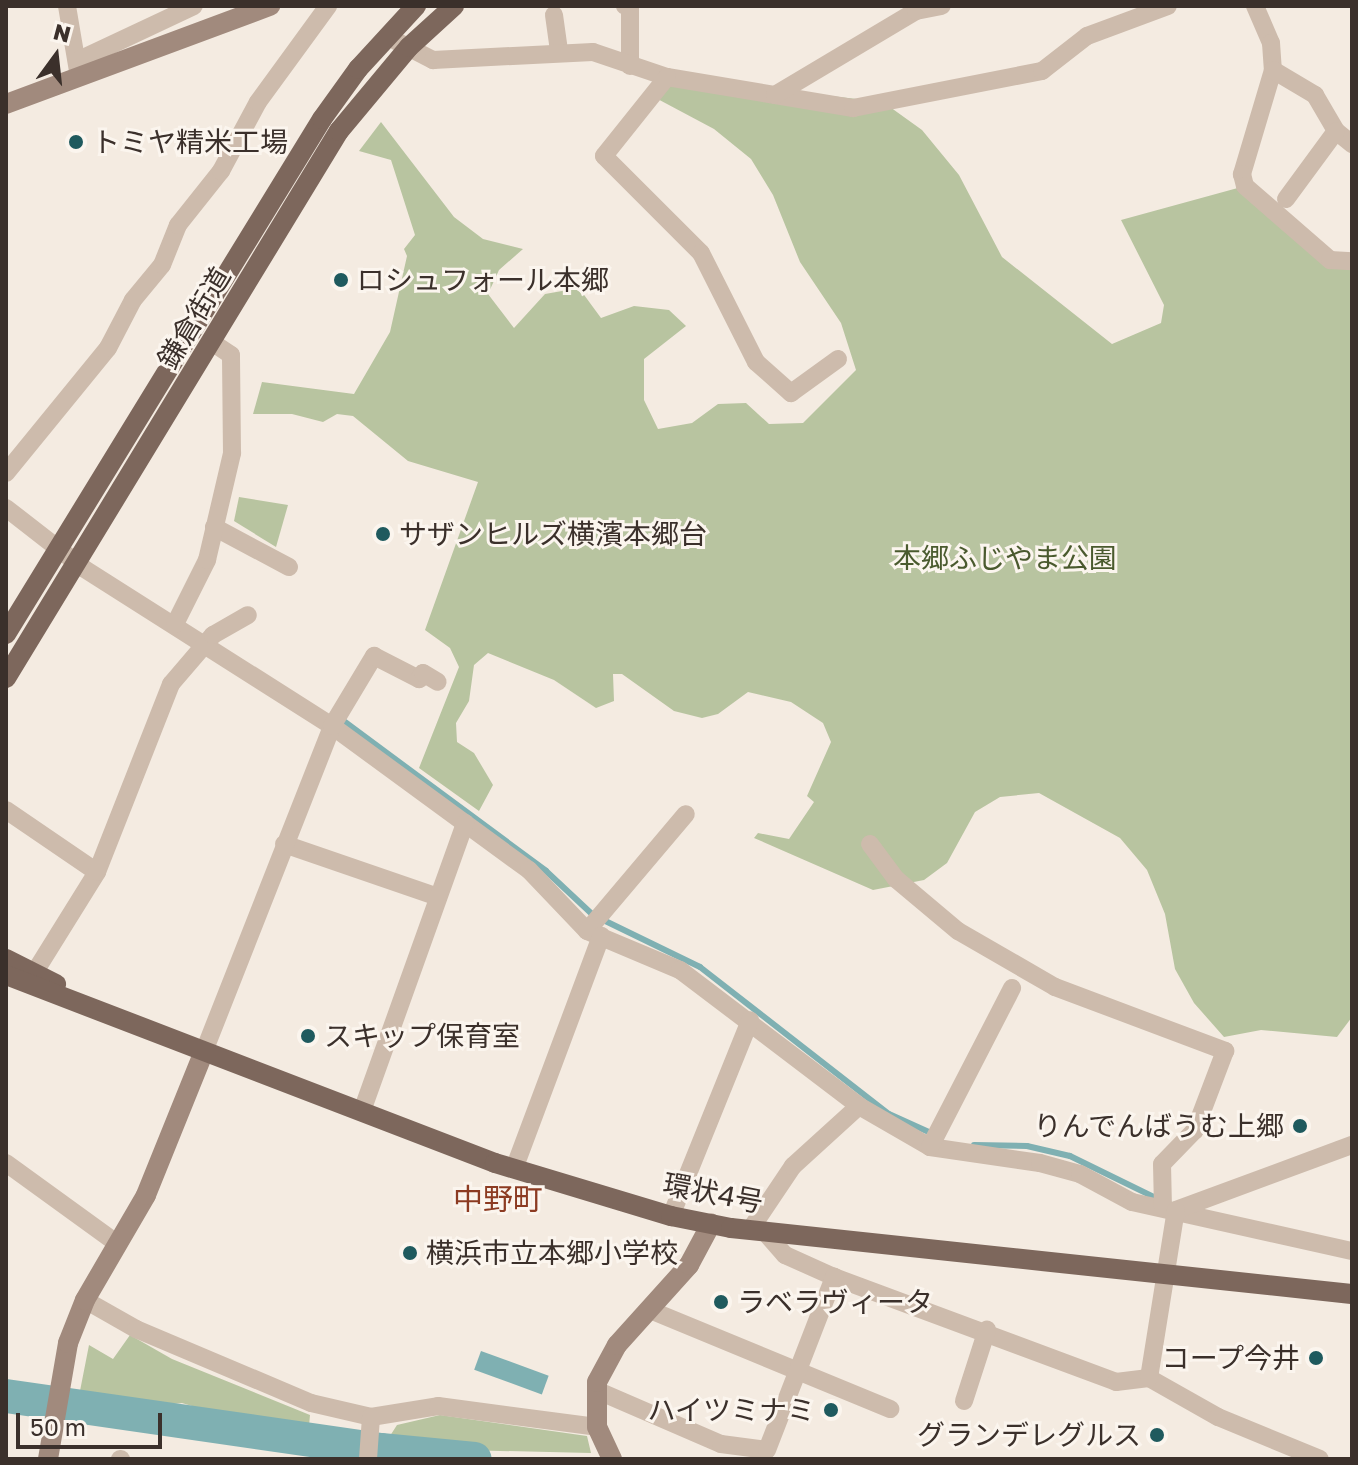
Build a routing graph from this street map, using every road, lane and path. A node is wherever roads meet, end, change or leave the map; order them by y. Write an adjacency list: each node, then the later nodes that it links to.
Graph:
1 (67, 6): 16 (street)
2 (194, 6): 16 (street)
3 (270, 6): 16 (street)
4 (328, 6): 27 (street)
5 (416, 6): 12 (main road, 鎌倉街道)
6 (454, 6): 13 (main road, 鎌倉街道)
7 (625, 6): 15 (street)
8 (942, 6): 19 (street)
9 (1168, 6): 19 (street)
10 (1255, 6): 17 (street)
11 (554, 15): 14 (street)
12 (387, 35): 13 (street); 30 (main road, 鎌倉街道)
13 (409, 47): 14 (street); 25 (main road, 鎌倉街道)
14 (559, 50): 15 (street)
15 (630, 66): 18 (street)
16 (78, 69): 20 (street)
17 (1273, 70): 21 (street); 24 (street)
18 (667, 77): 19 (street); 26 (street)
19 (775, 95)
20 (6, 104)
21 (1336, 131): 22 (street); 23 (street)
22 (1352, 144)
23 (1286, 199)
24 (1352, 261)
25 (212, 342): 29 (street); 31 (main road, 鎌倉街道)
26 (838, 359)
27 (6, 473)
28 (6, 508): 30 (street)
29 (214, 527): 32 (street); 34 (street)
30 (59, 549): 31 (street); 35 (main road, 鎌倉街道)
31 (76, 563): 34 (street); 37 (main road, 鎌倉街道)
32 (289, 567)
33 (248, 615): 36 (street)
34 (176, 623): 36 (street)
35 (6, 634)
36 (206, 642): 39 (street); 45 (street)
37 (6, 678)
38 (438, 682): 39 (street)
39 (332, 726): 42 (street); 43 (street)
40 (6, 810): 45 (street)
41 (686, 814): 47 (street)
42 (465, 823): 46 (street); 47 (street)
43 (284, 844): 46 (street); 53 (street)
44 (870, 844): 60 (street)
45 (97, 872): 50 (street)
46 (438, 897): 55 (street)
47 (595, 931): 52 (street); 59 (street)
48 (6, 959): 50 (main road, 環状4号)
49 (6, 975): 50 (main road, 環状4号)
50 (31, 976): 53 (main road, 環状4号)
51 (1012, 988): 57 (street)
52 (750, 1020): 54 (street); 61 (street)
53 (203, 1054): 55 (main road, 環状4号); 64 (street)
54 (859, 1106): 57 (street); 63 (street)
55 (362, 1111): 59 (main road, 環状4号)
56 (1352, 1145): 60 (street)
57 (930, 1147): 60 (street)
58 (6, 1163): 64 (street)
59 (514, 1169): 61 (main road, 環状4号)
60 (1167, 1207): 65 (street); 66 (street)
61 (671, 1216): 62 (main road, 環状4号)
62 (711, 1224): 63 (main road, 環状4号); 70 (street)
63 (757, 1231): 66 (main road, 環状4号); 67 (street)
64 (118, 1244): 69 (street)
65 (1352, 1251)
66 (1168, 1275): 68 (main road, 環状4号); 73 (street)
67 (834, 1277): 71 (street); 72 (street)
68 (1352, 1294)
69 (85, 1300): 77 (street); 79 (street)
70 (650, 1310): 72 (street); 74 (street)
71 (987, 1330): 73 (street); 75 (street)
72 (799, 1371): 74 (street); 76 (street)
73 (1149, 1378): 82 (street)
74 (596, 1390): 78 (street)
75 (964, 1401)
76 (890, 1409)
77 (371, 1419): 78 (street); 80 (street)
78 (597, 1427): 81 (street)
79 (48, 1459)
80 (368, 1459)
81 (612, 1459)
82 (1320, 1459)

